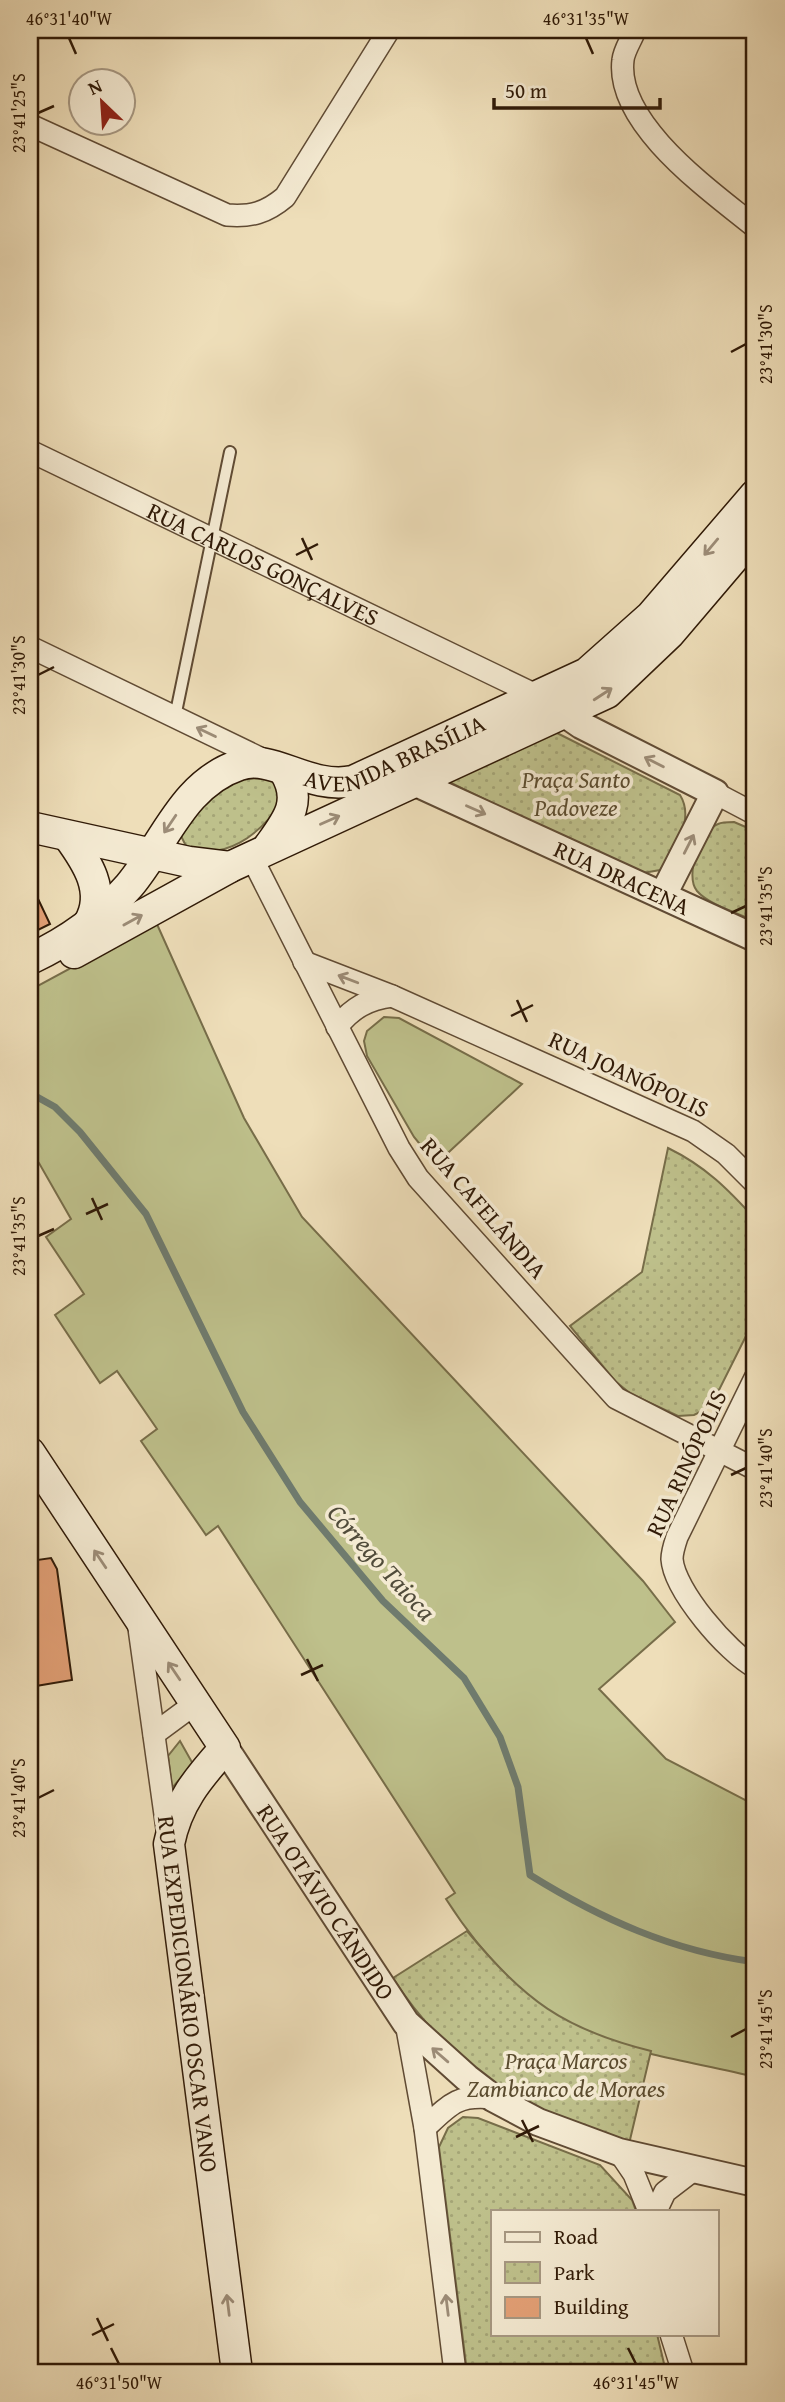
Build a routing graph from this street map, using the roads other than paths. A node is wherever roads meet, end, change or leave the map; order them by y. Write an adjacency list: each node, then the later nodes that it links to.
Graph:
1 (389, 30): 3 (street)
2 (635, 30): 4 (street)
3 (30, 125)
4 (752, 217)
5 (30, 450): 9 (street, RUA CARLOS GONÇALVES)
6 (230, 452): 9 (lane)
7 (755, 495): 12 (main road, AVENIDA BRASÍLIA, one-way to 12)
8 (755, 533): 14 (main road, AVENIDA BRASÍLIA, one-way to 8)
9 (212, 538): 11 (street, RUA CARLOS GONÇALVES); 15 (lane)
10 (30, 647): 15 (street)
11 (496, 675): 12 (street, RUA CARLOS GONÇALVES); 13 (street)
12 (540, 696): 13 (main road, AVENIDA BRASÍLIA); 14 (street, RUA CARLOS GONÇALVES)
13 (503, 714): 16 (main road, AVENIDA BRASÍLIA)
14 (564, 715): 17 (main road, AVENIDA BRASÍLIA); 18 (street, RUA CARLOS GONÇALVES, one-way to 14)
15 (175, 717): 16 (street, one-way to 15)
16 (276, 767): 22 (main road, AVENIDA BRASÍLIA, one-way to 22); 23 (main road)
17 (414, 782): 23 (main road, AVENIDA BRASÍLIA, one-way to 17); 24 (street, RUA DRACENA, one-way to 24)
18 (715, 793): 19 (street); 24 (street, one-way to 18)
19 (755, 814)
20 (30, 827): 21 (main road)
21 (68, 836): 22 (main road); 25 (main road)
22 (151, 853): 23 (main road); 25 (main road, AVENIDA BRASÍLIA)
23 (250, 857): 28 (street, RUA CAFELÂNDIA); 29 (main road, AVENIDA BRASÍLIA, one-way to 23)
24 (663, 895): 26 (street, RUA DRACENA)
25 (89, 923): 27 (main road, AVENIDA BRASÍLIA)
26 (755, 938)
27 (30, 959)
28 (304, 962): 30 (street, RUA JOANÓPOLIS, one-way to 28); 31 (street, RUA CAFELÂNDIA)
29 (30, 976)
30 (392, 996): 31 (street); 32 (street, RUA JOANÓPOLIS)
31 (337, 1027): 34 (street, RUA CAFELÂNDIA)
32 (755, 1183)
33 (755, 1378): 34 (street, RUA RINÓPOLIS)
34 (717, 1451): 36 (street, RUA CAFELÂNDIA); 38 (street, RUA RINÓPOLIS)
35 (30, 1453): 37 (main road, RUA OTÁVIO CÂNDIDO, one-way to 35)
36 (755, 1468)
37 (138, 1616): 39 (main road, RUA OTÁVIO CÂNDIDO, one-way to 37); 40 (street, RUA EXPEDICIONÁRIO OSCAR VANO)
38 (755, 1667)
39 (195, 1703): 40 (street); 41 (main road, RUA OTÁVIO CÂNDIDO)
40 (154, 1734): 42 (street, RUA EXPEDICIONÁRIO OSCAR VANO)
41 (225, 1748): 42 (main road); 43 (street, RUA OTÁVIO CÂNDIDO)
42 (169, 1844): 52 (main road, RUA EXPEDICIONÁRIO OSCAR VANO, one-way to 42)
43 (406, 2023): 44 (street, RUA OTÁVIO CÂNDIDO, one-way to 43); 45 (street)
44 (493, 2098): 45 (street); 46 (street, RUA OTÁVIO CÂNDIDO)
45 (425, 2128): 53 (street, one-way to 45)
46 (619, 2152): 47 (street, RUA OTÁVIO CÂNDIDO); 49 (street)
47 (695, 2169): 48 (street, RUA OTÁVIO CÂNDIDO); 50 (street)
48 (755, 2183)
49 (649, 2210)
50 (656, 2210)
51 (672, 2336): 54 (street)
52 (237, 2372)
53 (455, 2372)
54 (683, 2372)

